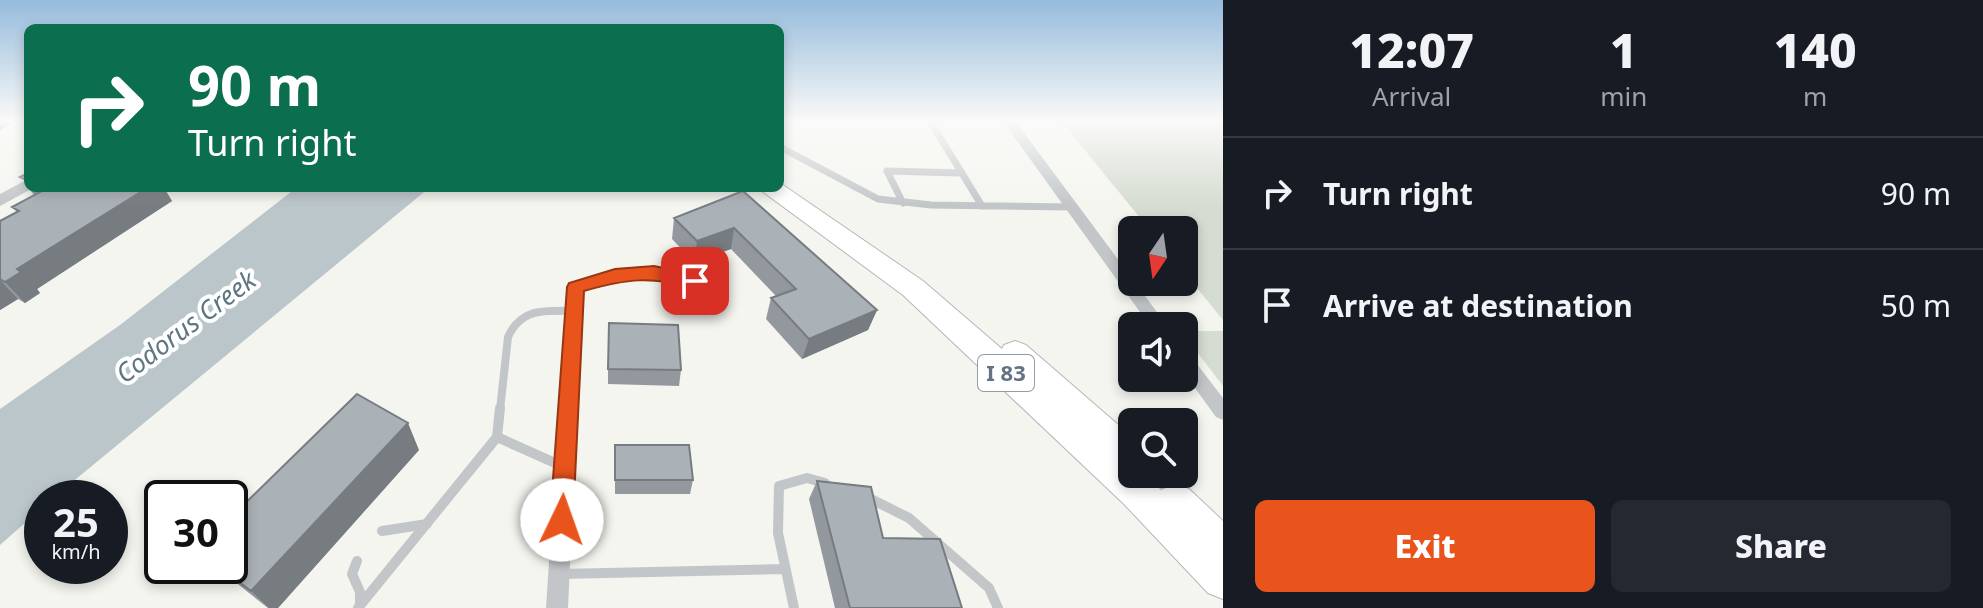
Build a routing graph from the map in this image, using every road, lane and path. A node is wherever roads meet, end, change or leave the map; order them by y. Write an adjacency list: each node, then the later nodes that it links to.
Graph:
1 (784, 149): 9 (lane)
2 (947, 149): 4 (lane)
3 (1029, 149): 11 (street)
4 (962, 173): 9 (lane); 10 (lane)
5 (784, 178): 19 (highway, I 83)
6 (24, 186): 8 (street)
7 (777, 192): 30 (highway, I 83)
8 (0, 201)
9 (903, 203): 10 (lane)
10 (982, 206): 11 (lane)
11 (1071, 207): 15 (street)
12 (695, 281): 13 (lane)
13 (575, 287): 14 (street)
14 (574, 311): 18 (lane); 20 (street)
15 (1149, 312)
16 (1198, 379): 17 (street)
17 (1223, 412)
18 (497, 437): 20 (lane); 24 (lane)
19 (1118, 447)
20 (564, 467): 29 (street)
21 (832, 485): 28 (lane)
22 (1161, 488): 26 (highway)
23 (857, 492): 34 (lane)
24 (427, 524): 25 (lane); 31 (lane)
25 (382, 531)
26 (1223, 548)
27 (357, 561): 31 (lane)
28 (784, 569): 29 (lane); 33 (lane)
29 (559, 574): 32 (street)
30 (1223, 578)
31 (359, 606)
32 (557, 608)
33 (794, 608)
34 (998, 608)

